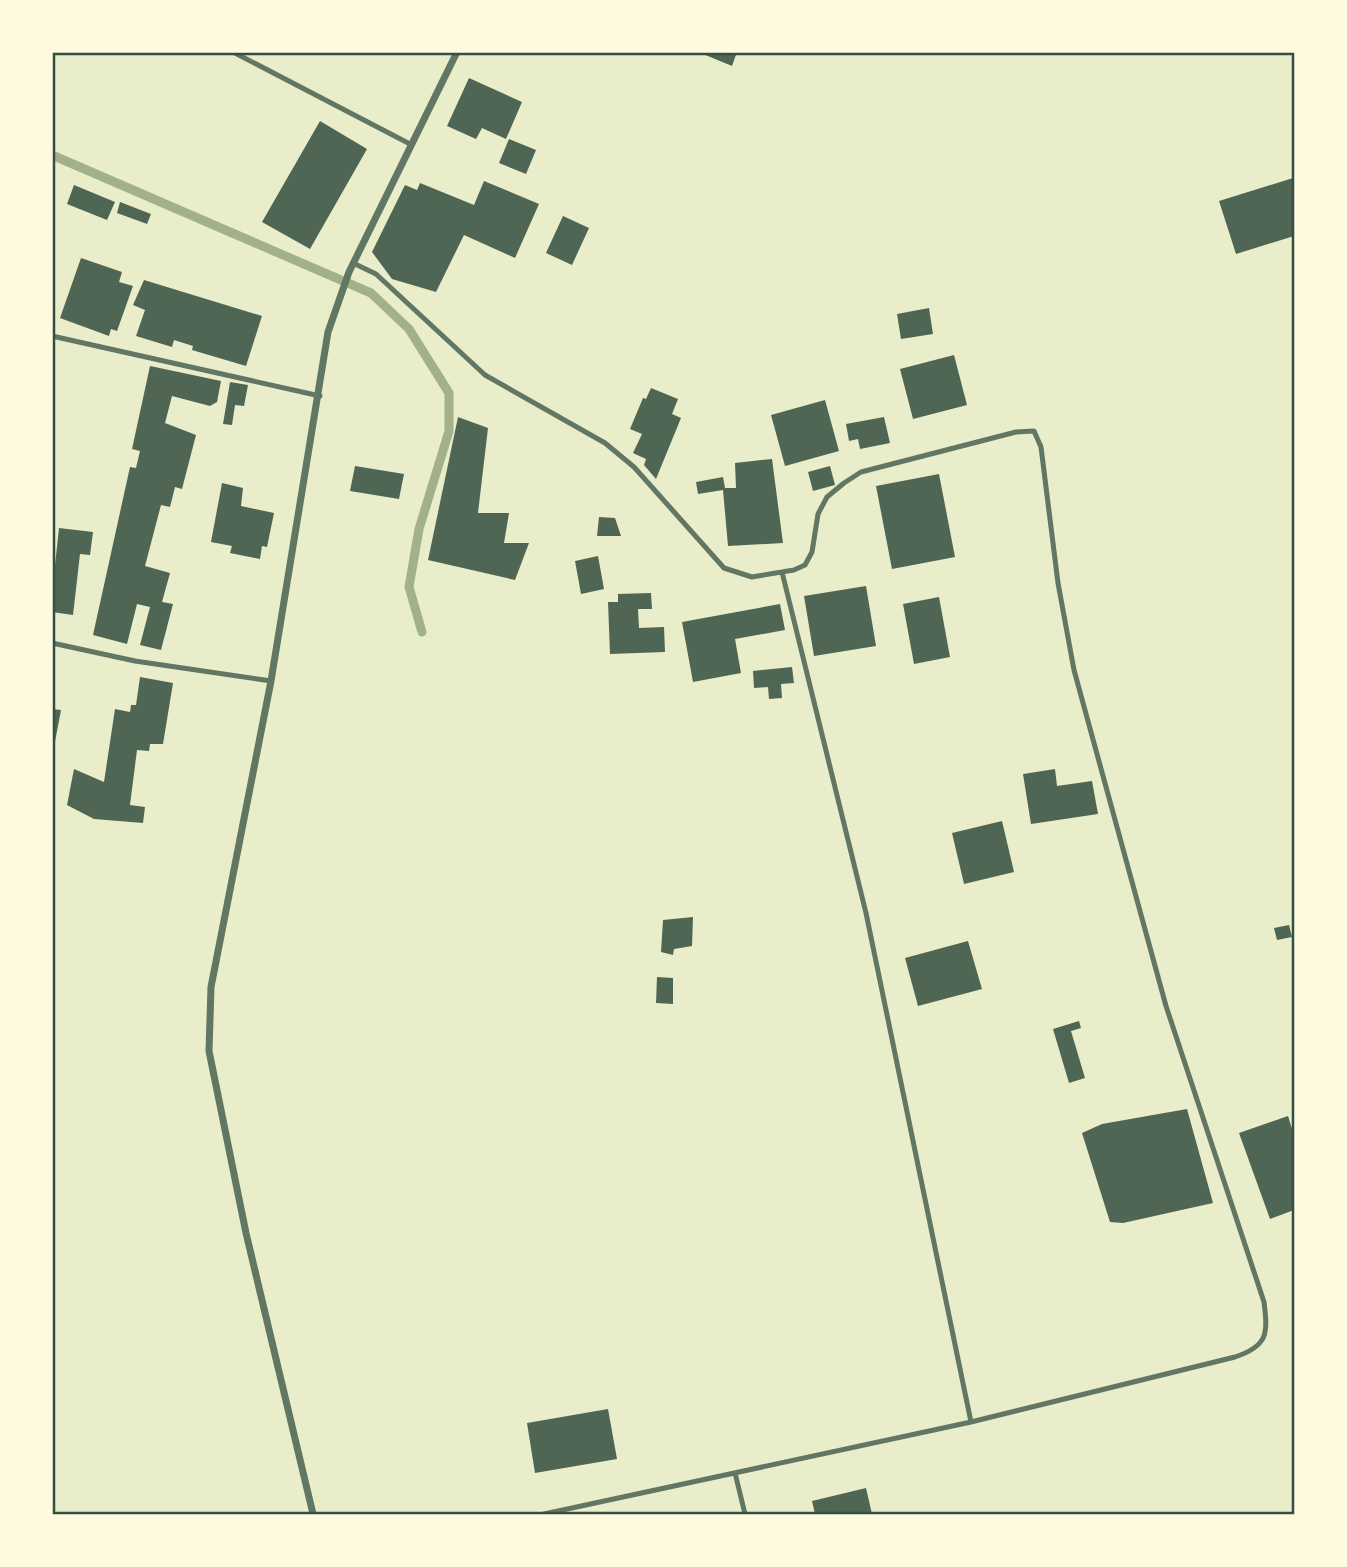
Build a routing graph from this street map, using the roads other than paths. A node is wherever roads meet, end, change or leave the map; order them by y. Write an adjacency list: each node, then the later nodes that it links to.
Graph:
1 (233, 52): 3 (lane)
2 (457, 52): 3 (street)
3 (410, 144): 4 (street)
4 (353, 263): 6 (street); 7 (lane)
5 (52, 336): 6 (lane)
6 (320, 396): 9 (street)
7 (782, 572): 10 (lane); 10 (lane)
8 (52, 643): 9 (lane)
9 (271, 681): 12 (street)
10 (971, 1422): 11 (lane)
11 (735, 1473): 13 (lane); 14 (lane)
12 (313, 1514)
13 (544, 1514)
14 (744, 1514)

